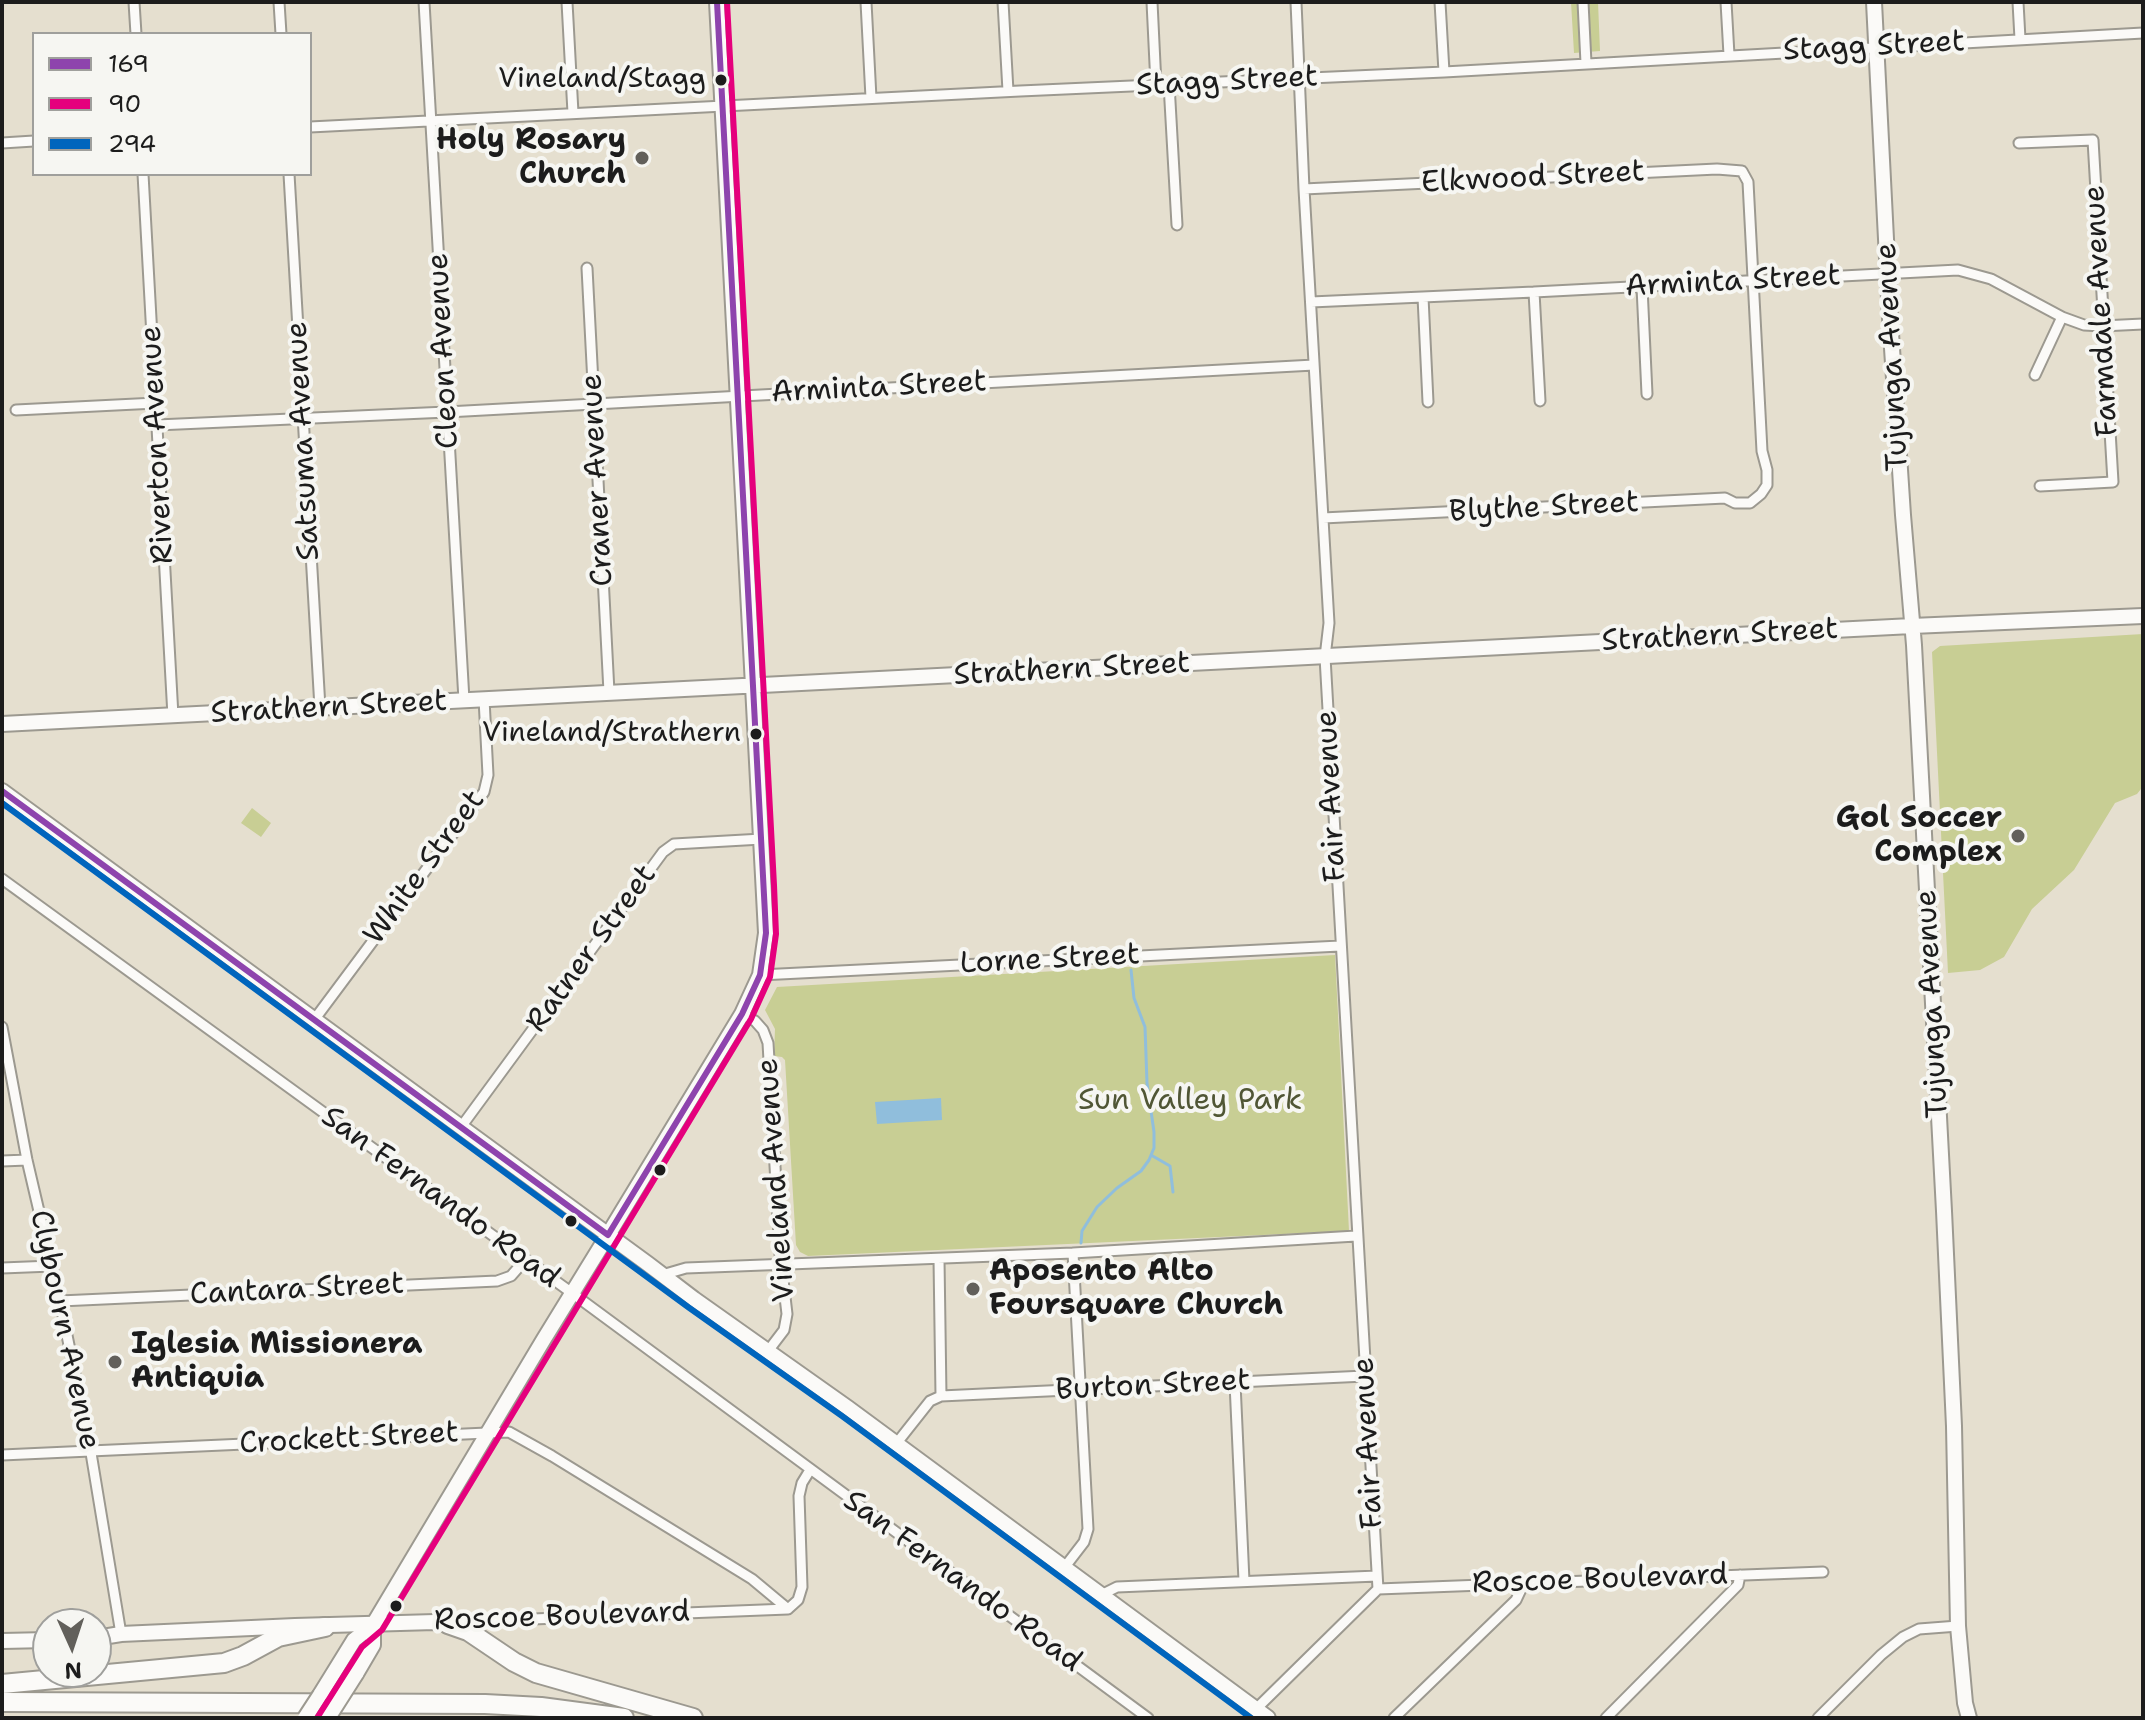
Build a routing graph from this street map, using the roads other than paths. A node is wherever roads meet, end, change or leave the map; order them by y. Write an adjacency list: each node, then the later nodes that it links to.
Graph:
1 (134, 2): 15 (street)
2 (279, 2): 16 (street)
3 (424, 2): 30 (street, Cleon Avenue)
4 (567, 2): 29 (street)
5 (717, 2): 28 (main road)
6 (866, 2): 27 (street)
7 (1003, 2): 26 (street)
8 (1152, 2): 25 (street)
9 (1296, 2): 23 (street, Fair Avenue)
10 (1440, 2): 22 (street)
11 (1583, 2): 21 (street)
12 (1726, 2): 20 (street)
13 (1874, 2): 19 (main road, Tujunga Avenue)
14 (2018, 2): 18 (street)
15 (136, 32)
16 (281, 32)
17 (2143, 33): 18 (street, Stagg Street)
18 (2020, 39): 19 (street, Stagg Street)
19 (1878, 47): 20 (street, Stagg Street); 40 (main road, Tujunga Avenue)
20 (1729, 55): 21 (street, Stagg Street)
21 (1586, 63): 22 (street, Stagg Street)
22 (1444, 72): 23 (street, Stagg Street)
23 (1300, 79): 24 (street, Stagg Street); 37 (street, Fair Avenue)
24 (1169, 84): 25 (street, Stagg Street); 38 (street)
25 (1156, 85): 26 (street, Stagg Street)
26 (1008, 91): 27 (street, Stagg Street)
27 (871, 98): 28 (street, Stagg Street)
28 (723, 106): 29 (street, Stagg Street); 52 (main road)
29 (573, 113): 30 (street, Stagg Street)
30 (430, 121): 31 (street, Stagg Street); 58 (street, Cleon Avenue)
31 (312, 127)
32 (32, 141): 33 (street)
33 (2, 143)
34 (2019, 143): 48 (street, Farmdale Avenue)
35 (143, 176): 55 (street, Riverton Avenue)
36 (289, 176): 59 (street, Satsuma Avenue)
37 (1304, 189): 41 (street, Elkwood Street); 45 (street, Fair Avenue)
38 (1177, 225)
39 (587, 268): 56 (street, Craner Avenue)
40 (1888, 274): 41 (street, Arminta Street); 46 (street, Arminta Street); 64 (main road, Tujunga Avenue)
41 (1752, 281): 42 (street, Arminta Street); 62 (street, Blythe Street)
42 (1642, 287): 43 (street, Arminta Street); 51 (street)
43 (1534, 292): 44 (street, Arminta Street); 53 (street)
44 (1423, 297): 45 (street, Arminta Street); 54 (street)
45 (1311, 302): 49 (street, Fair Avenue)
46 (2062, 317): 48 (street, Arminta Street); 50 (street)
47 (2143, 324): 48 (street, Arminta Street)
48 (2102, 326): 61 (street, Farmdale Avenue)
49 (1314, 365): 52 (street, Arminta Street); 62 (street, Fair Avenue)
50 (2035, 375)
51 (1647, 394)
52 (738, 396): 56 (street, Arminta Street); 66 (main road)
53 (1540, 401)
54 (1428, 402)
55 (156, 403): 57 (street); 60 (street, Riverton Avenue)
56 (594, 403): 58 (street, Arminta Street); 67 (street, Craner Avenue)
57 (16, 410)
58 (447, 412): 59 (street, Arminta Street); 69 (street, Cleon Avenue)
59 (303, 419): 60 (street, Arminta Street); 70 (street, Satsuma Avenue)
60 (157, 425): 71 (street, Riverton Avenue)
61 (2040, 486)
62 (1323, 518): 65 (street, Fair Avenue)
63 (2143, 616): 64 (main road, Strathern Street)
64 (1912, 626): 65 (main road, Strathern Street); 116 (main road, Tujunga Avenue)
65 (1325, 657): 66 (main road, Strathern Street); 76 (street, Fair Avenue)
66 (754, 686): 67 (main road, Strathern Street); 74 (main road)
67 (609, 692): 68 (main road, Strathern Street)
68 (484, 699): 69 (main road, Strathern Street); 79 (street, White Street)
69 (464, 700): 70 (main road, Strathern Street)
70 (320, 708): 71 (main road, Strathern Street)
71 (173, 716): 72 (main road, Strathern Street)
72 (2, 724)
73 (2, 791): 79 (main road)
74 (762, 839): 77 (main road); 81 (street, Ratner Street)
75 (2, 879): 88 (street, San Fernando Road)
76 (1340, 946): 77 (street, Lorne Street); 85 (street, Fair Avenue)
77 (760, 975): 78 (main road)
78 (742, 1014): 84 (main road); 89 (street, Vineland Avenue)
79 (314, 1020): 81 (main road)
80 (2, 1027): 82 (street, Clybourn Avenue)
81 (461, 1127): 84 (main road)
82 (27, 1160): 83 (street); 90 (street, Clybourn Avenue)
83 (2, 1161)
84 (608, 1235): 92 (main road); 93 (main road)
85 (1356, 1236): 86 (street); 96 (street, Fair Avenue)
86 (1073, 1253): 87 (street); 98 (street)
87 (939, 1259): 89 (street); 99 (street)
88 (525, 1260): 93 (street, San Fernando Road); 94 (street, Cantara Street)
89 (782, 1263): 92 (street); 95 (street, Vineland Avenue)
90 (52, 1266): 91 (street); 94 (street, Clybourn Avenue)
91 (2, 1268)
92 (662, 1275): 95 (main road)
93 (572, 1293): 100 (main road); 104 (street, San Fernando Road)
94 (60, 1301): 102 (street, Clybourn Avenue)
95 (768, 1351): 101 (main road)
96 (1365, 1376): 97 (street, Burton Street); 108 (street, Fair Avenue)
97 (1235, 1383): 98 (street, Burton Street); 109 (street)
98 (1081, 1389): 99 (street, Burton Street); 105 (street)
99 (941, 1396): 101 (street)
100 (489, 1432): 102 (street, Crockett Street); 113 (street, Crockett Street); 115 (main road)
101 (896, 1444): 105 (main road)
102 (91, 1453): 103 (street, Crockett Street); 118 (street, Clybourn Avenue)
103 (2, 1455)
104 (810, 1470): 113 (street); 131 (street, San Fernando Road)
105 (1064, 1568): 112 (main road)
106 (1823, 1572): 107 (street, Roscoe Boulevard)
107 (1740, 1575): 110 (street, Roscoe Boulevard); 133 (street)
108 (1377, 1576): 109 (street); 111 (street, Fair Avenue)
109 (1244, 1581): 112 (street)
110 (1524, 1583): 111 (street, Roscoe Boulevard); 132 (street)
111 (1378, 1589): 126 (street)
112 (1101, 1595): 126 (main road)
113 (788, 1609): 114 (street, Roscoe Boulevard)
114 (448, 1624): 115 (main road, Roscoe Boulevard); 130 (highway)
115 (373, 1625): 117 (main road, Roscoe Boulevard); 127 (main road, bridge); 128 (main road, bridge)
116 (1958, 1626): 134 (street); 135 (main road, Tujunga Avenue)
117 (325, 1627): 118 (main road, Roscoe Boulevard); 122 (highway)
118 (121, 1634): 119 (main road, Roscoe Boulevard)
119 (112, 1635)
120 (32, 1640): 121 (main road)
121 (2, 1641)
122 (2, 1684)
123 (2, 1702): 124 (highway)
124 (93, 1703): 125 (highway); 129 (highway)
125 (2, 1712)
126 (1262, 1714)
127 (305, 1718)
128 (328, 1718)
129 (624, 1718)
130 (693, 1718)
131 (1148, 1718)
132 (1394, 1718)
133 (1606, 1718)
134 (1818, 1718)
135 (1969, 1718)

